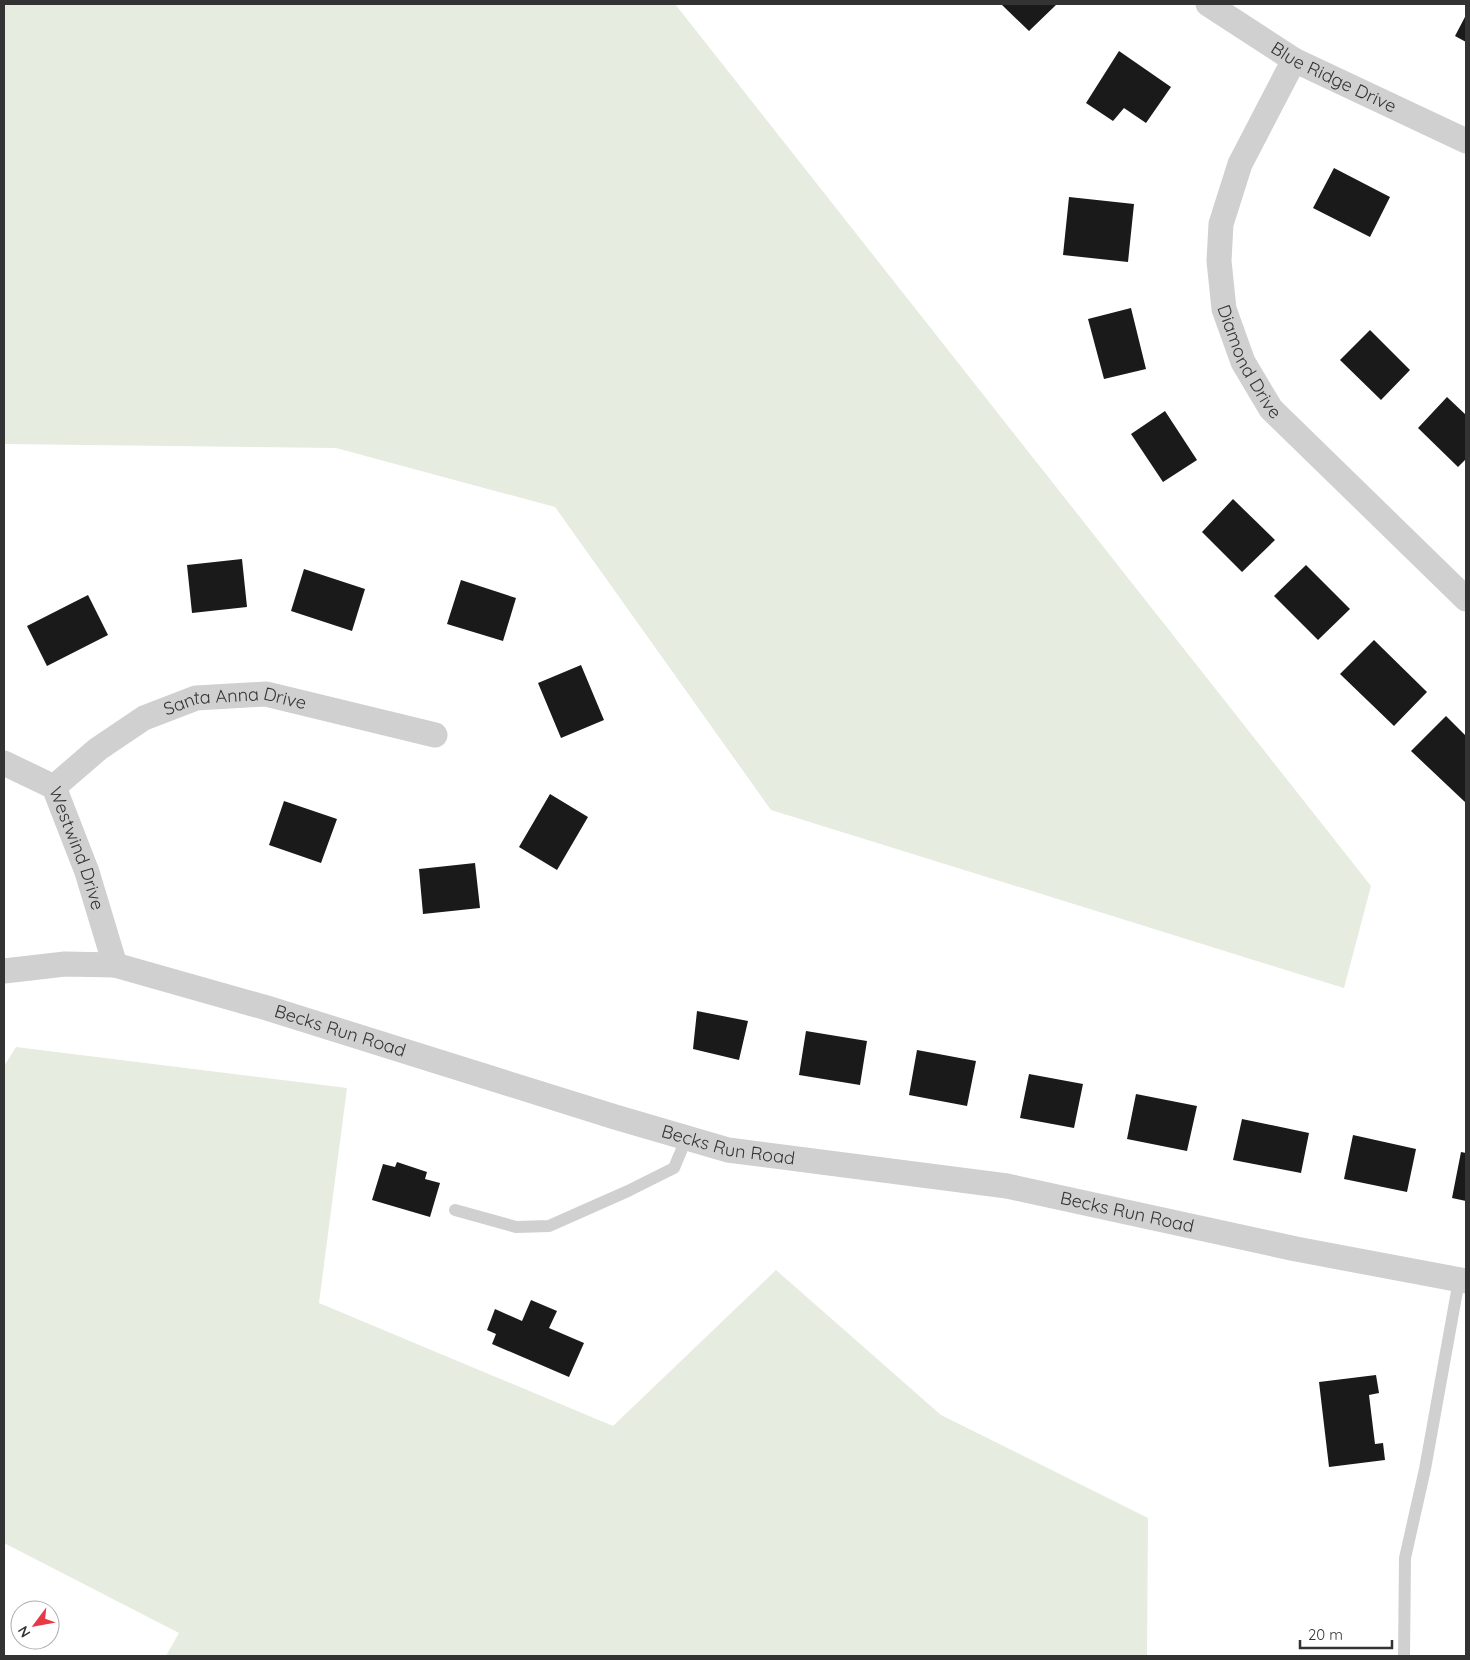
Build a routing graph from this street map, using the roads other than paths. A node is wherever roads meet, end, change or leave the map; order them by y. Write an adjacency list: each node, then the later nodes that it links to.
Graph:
1 (1208, 4): 2 (street, Blue Ridge Drive)
2 (1294, 60): 3 (street, Blue Ridge Drive); 4 (street, Diamond Drive)
3 (1466, 141)
4 (1466, 599)
5 (435, 735): 7 (street, Santa Anna Drive)
6 (4, 763): 7 (street, Westwind Drive)
7 (54, 787): 8 (street, Westwind Drive)
8 (114, 966): 9 (street, Becks Run Road); 10 (street, Becks Run Road)
9 (4, 971)
10 (687, 1138): 11 (lane); 12 (street, Becks Run Road)
11 (454, 1210)
12 (1463, 1280): 13 (lane)
13 (1404, 1656)

